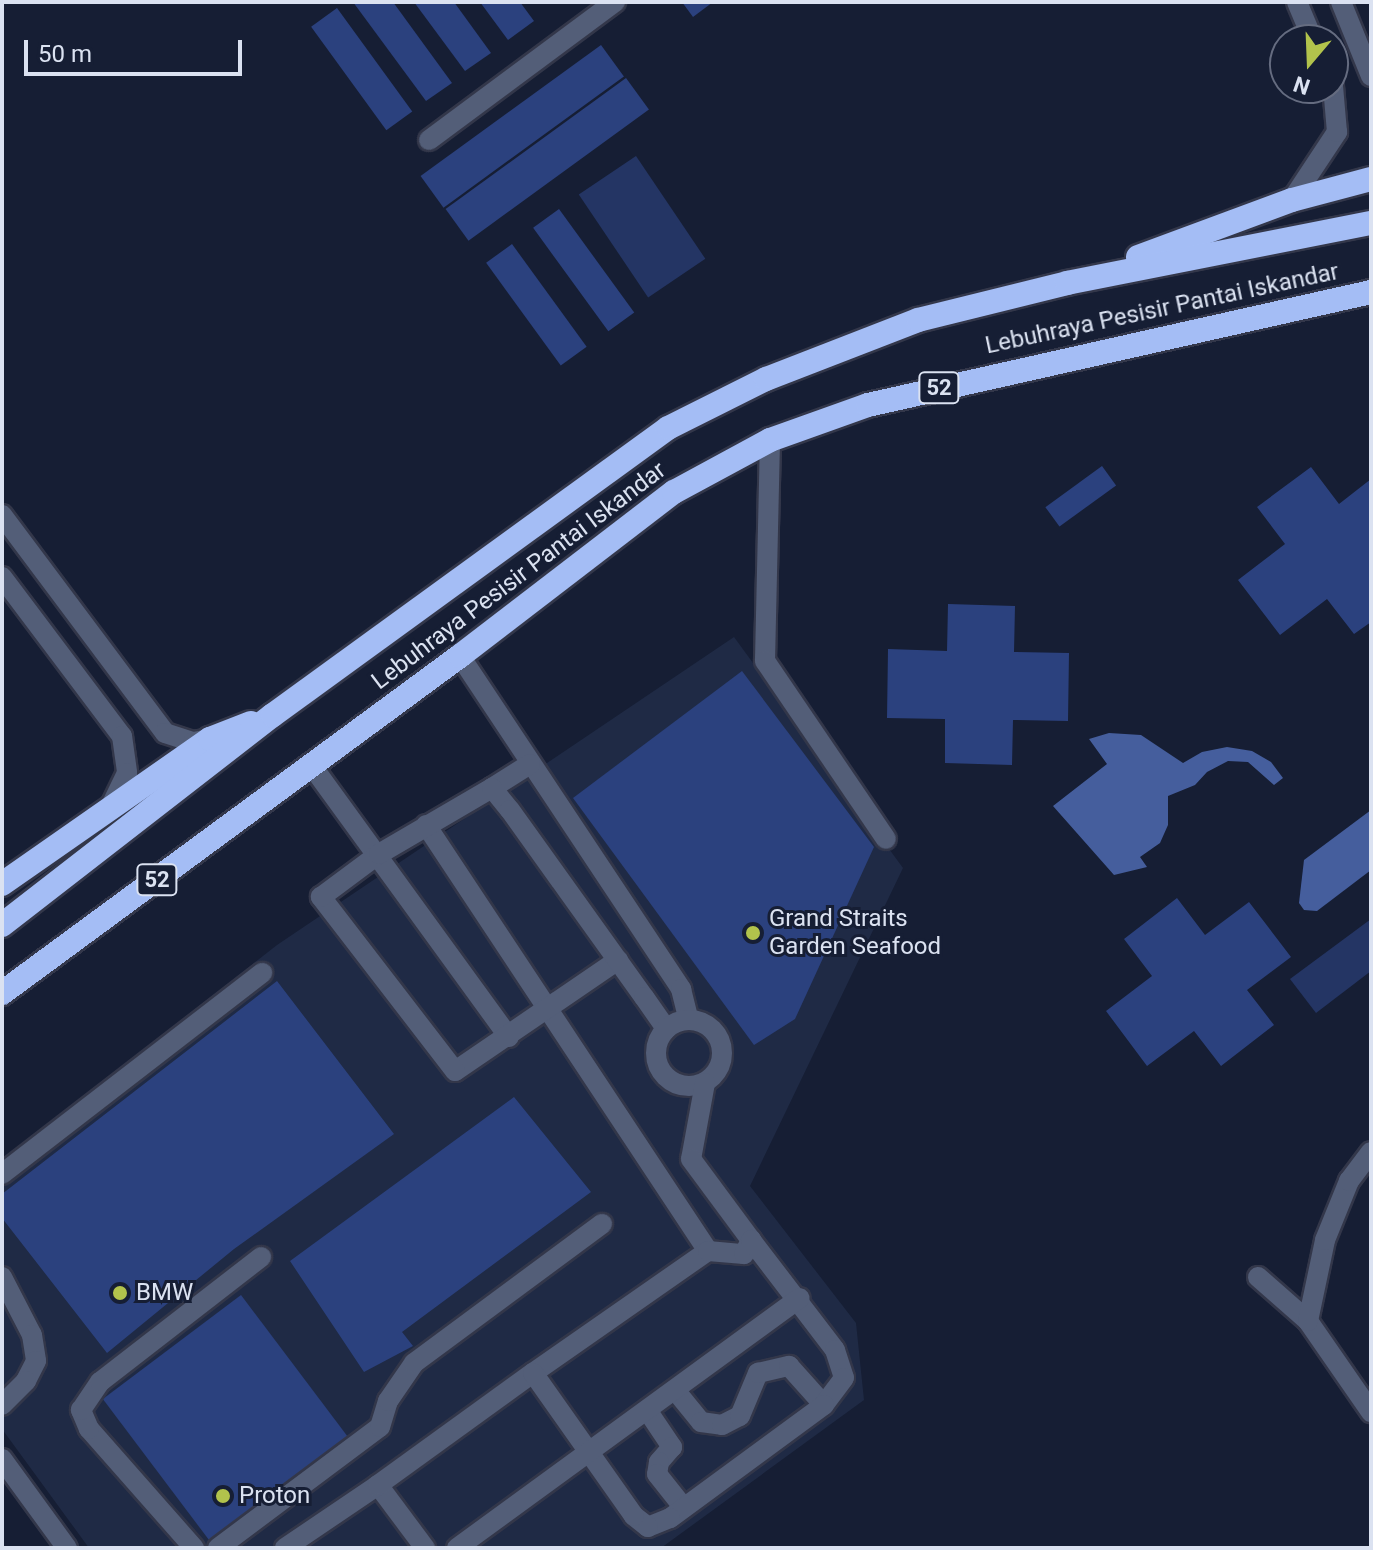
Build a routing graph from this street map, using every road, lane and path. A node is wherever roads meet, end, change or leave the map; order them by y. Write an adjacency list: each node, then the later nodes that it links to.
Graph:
1 (615, 2): 7 (street)
2 (1297, 2): 4 (street)
3 (1341, 2): 5 (street)
4 (1306, 24)
5 (1371, 76)
6 (1335, 104): 9 (street)
7 (429, 140)
8 (1371, 179): 9 (highway)
9 (1292, 200): 11 (highway)
10 (1371, 223): 11 (highway, Lebuhraya Pesisir Pantai Iskandar / 52)
11 (1067, 283): 17 (highway, Lebuhraya Pesisir Pantai Iskandar / 52)
12 (1371, 292): 13 (highway, Lebuhraya Pesisir Pantai Iskandar / 52)
13 (770, 440): 16 (highway, Lebuhraya Pesisir Pantai Iskandar / 52); 24 (street)
14 (2, 515): 18 (street)
15 (2, 577): 22 (street)
16 (460, 656): 19 (street); 20 (highway, Lebuhraya Pesisir Pantai Iskandar / 52)
17 (273, 715): 18 (highway); 27 (highway, Lebuhraya Pesisir Pantai Iskandar / 52)
18 (210, 739): 22 (highway)
19 (530, 764): 21 (street); 32 (street)
20 (312, 766): 25 (street); 30 (highway, Lebuhraya Pesisir Pantai Iskandar / 52)
21 (492, 788): 23 (street); 28 (street)
22 (112, 804): 26 (highway)
23 (426, 825): 25 (street); 31 (street)
24 (886, 839)
25 (379, 854): 34 (street); 34 (street)
26 (2, 884)
27 (2, 925)
28 (618, 960): 31 (street); 33 (street)
29 (262, 973): 37 (street)
30 (2, 993)
31 (548, 1007): 34 (street); 40 (street)
32 (689, 1020): 33 (street); 35 (street)
33 (666, 1029): 35 (street)
34 (509, 1037)
35 (705, 1083): 39 (street)
36 (1371, 1152): 45 (street)
37 (2, 1174)
38 (602, 1224): 58 (street)
39 (751, 1240): 40 (street); 44 (street)
40 (708, 1251): 46 (street)
41 (261, 1257): 57 (street)
42 (2, 1277): 48 (street)
43 (1258, 1277): 45 (street)
44 (800, 1298): 47 (street); 49 (street)
45 (1308, 1321): 51 (street)
46 (533, 1373): 52 (street); 54 (street)
47 (675, 1390): 49 (street); 50 (street)
48 (2, 1405)
49 (824, 1405): 55 (street)
50 (647, 1410): 52 (street); 55 (street)
51 (1371, 1412)
52 (589, 1453): 55 (street); 61 (street)
53 (2, 1459): 56 (street)
54 (378, 1485): 59 (street); 60 (street)
55 (684, 1508)
56 (67, 1548)
57 (194, 1548)
58 (218, 1548)
59 (285, 1548)
60 (425, 1548)
61 (457, 1548)

